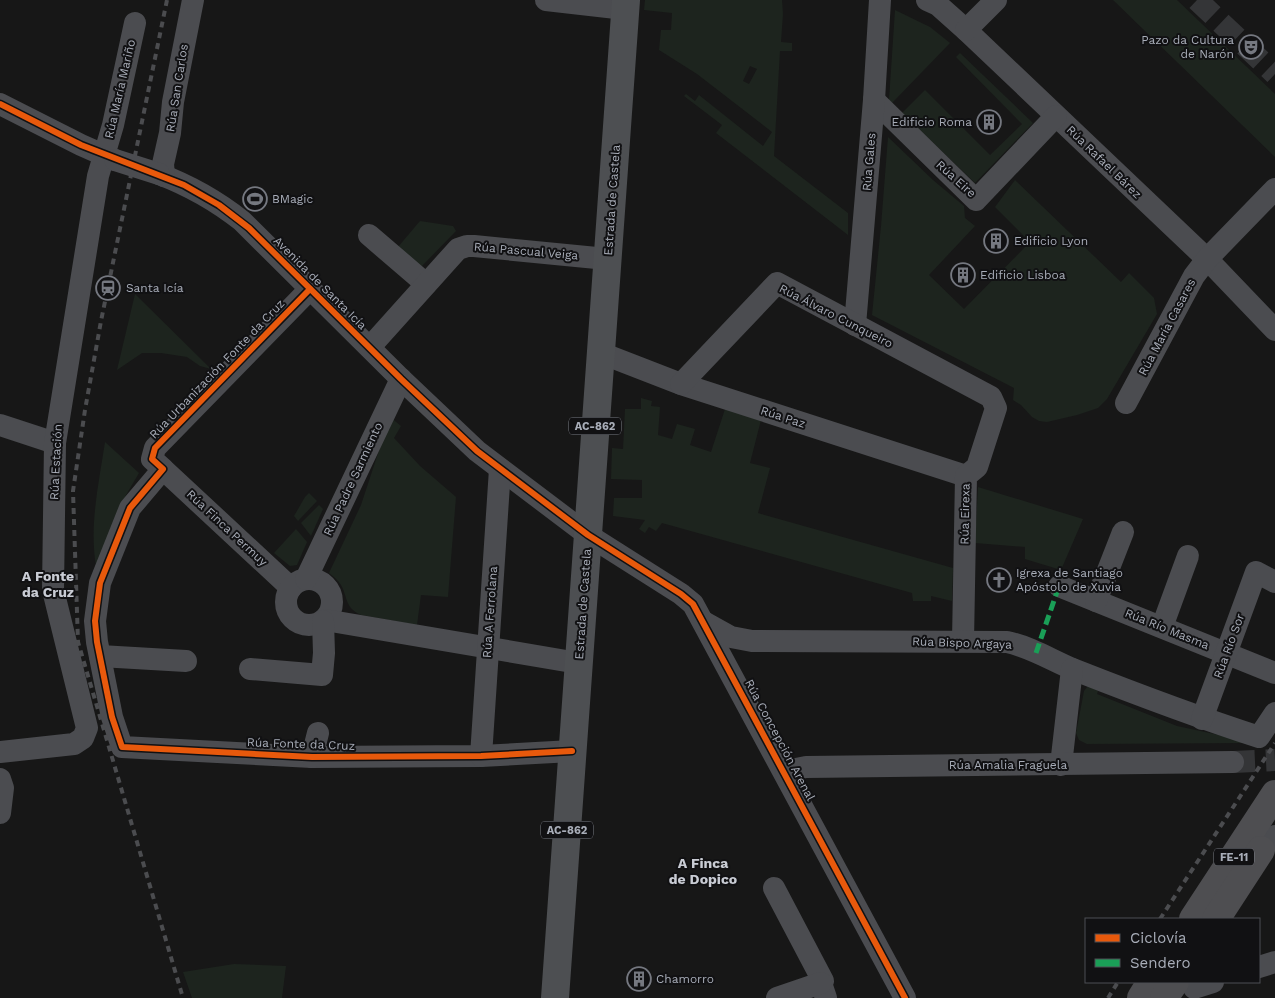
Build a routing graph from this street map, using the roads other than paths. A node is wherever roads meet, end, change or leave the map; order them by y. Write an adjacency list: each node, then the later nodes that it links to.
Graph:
1 (193, 0): 13 (street, Rúa San Carlos)
2 (546, 0): 6 (street)
3 (880, 0): 9 (street, Rúa Gales)
4 (927, 0): 8 (street, Rúa Rafael Bárez)
5 (996, 0): 8 (street)
6 (626, 5): 16 (main road, Estrada de Castela / AC-862)
7 (135, 23): 12 (street, Rúa María Mariño)
8 (966, 30): 11 (street, Rúa Rafael Bárez)
9 (874, 100): 11 (street, Rúa Eire); 20 (street, Rúa Gales)
10 (2, 111): 12 (street, Avenida de Santa Icía)
11 (1056, 116): 17 (street, Rúa Rafael Bárez)
12 (109, 157): 13 (street, Avenida de Santa Icía, bridge); 29 (street, Rúa Estación)
13 (161, 175): 19 (street, Avenida de Santa Icía)
14 (1275, 189): 17 (street, Rúa María Casares)
15 (369, 234): 18 (street)
16 (607, 259): 18 (street, Rúa Pascual Veiga); 23 (main road, Estrada de Castela / AC-862)
17 (1207, 259): 21 (street, Rúa Rafael Bárez); 27 (street, Rúa María Casares)
18 (426, 284): 22 (street, Rúa Pascual Veiga)
19 (310, 289): 22 (street, Avenida de Santa Icía); 30 (street, Rúa Urbanización Fonte da Cruz)
20 (855, 325): 25 (street, Rúa Álvaro Cunqueiro); 26 (street, Rúa Álvaro Cunqueiro)
21 (1275, 330)
22 (370, 347): 24 (street, Avenida de Santa Icía)
23 (601, 353): 25 (street, Rúa Paz); 34 (main road, Estrada de Castela / AC-862)
24 (401, 379): 31 (street, Avenida de Santa Icía); 37 (street, Rúa Padre Sarmiento)
25 (681, 384): 32 (street, Rúa Paz)
26 (991, 397): 32 (street, Rúa Eirexa)
27 (1126, 403)
28 (0, 425): 29 (street)
29 (55, 443): 58 (street, Rúa Estación)
30 (157, 464): 37 (street, Rúa Finca Permuy); 47 (street, Rúa Urbanización Fonte da Cruz)
31 (500, 469): 34 (street, Avenida de Santa Icía); 45 (street, Rúa A Ferrolana)
32 (966, 476): 44 (street, Rúa Eirexa)
33 (1123, 532): 39 (street)
34 (588, 535): 41 (street, Rúa Concepción Arenal); 50 (main road, Estrada de Castela / AC-862)
35 (1188, 556): 42 (street)
36 (1265, 578): 46 (street, Rúa Río Sor)
37 (299, 583): 40 (street); 40 (street)
38 (1059, 586): 39 (street, Rúa Río Masma)
39 (1096, 601): 42 (street, Rúa Río Masma)
40 (327, 614): 45 (street); 51 (street)
41 (704, 622): 43 (street, Rúa Bispo Argaya); 48 (street, Rúa Concepción Arenal)
42 (1162, 628): 46 (street, Rúa Río Masma)
43 (739, 639): 44 (street, Rúa Bispo Argaya); 48 (street)
44 (963, 641): 52 (street, Rúa Bispo Argaya)
45 (488, 647): 50 (street); 59 (street, Rúa A Ferrolana)
46 (1226, 653): 53 (street, Rúa Río Masma); 55 (street, Rúa Río Sor)
47 (100, 656): 49 (street); 60 (street, Rúa Fonte da Cruz)
48 (723, 658): 63 (street, Rúa Concepción Arenal)
49 (186, 661)
50 (578, 663): 57 (main road, Estrada de Castela / AC-862)
51 (250, 669)
52 (1072, 669): 55 (street, Rúa Bispo Argaya); 62 (street)
53 (1275, 673)
54 (1275, 713): 55 (street, Rúa Bispo Argaya)
55 (1202, 719)
56 (318, 733): 60 (street)
57 (572, 751): 59 (street, Rúa Fonte da Cruz); 76 (main road, Estrada de Castela / AC-862)
58 (0, 752)
59 (481, 756): 60 (street, Rúa Fonte da Cruz)
60 (312, 757)
61 (1233, 762): 62 (street, Rúa Amalia Fraguela)
62 (1061, 765): 63 (street, Rúa Amalia Fraguela)
63 (786, 775): 78 (street, Rúa Concepción Arenal)
64 (2, 784): 66 (street)
65 (1275, 794): 69 (highway, FE-11)
66 (0, 813)
67 (1271, 836): 70 (highway, FE-11)
68 (774, 888): 75 (street)
69 (1193, 918)
70 (1217, 918)
71 (1275, 962): 72 (street)
72 (1260, 967)
73 (1150, 983): 79 (highway)
74 (1194, 984): 80 (highway)
75 (823, 991): 77 (street)
76 (555, 998)
77 (777, 998)
78 (905, 998)
79 (1141, 998)
80 (1164, 998)

